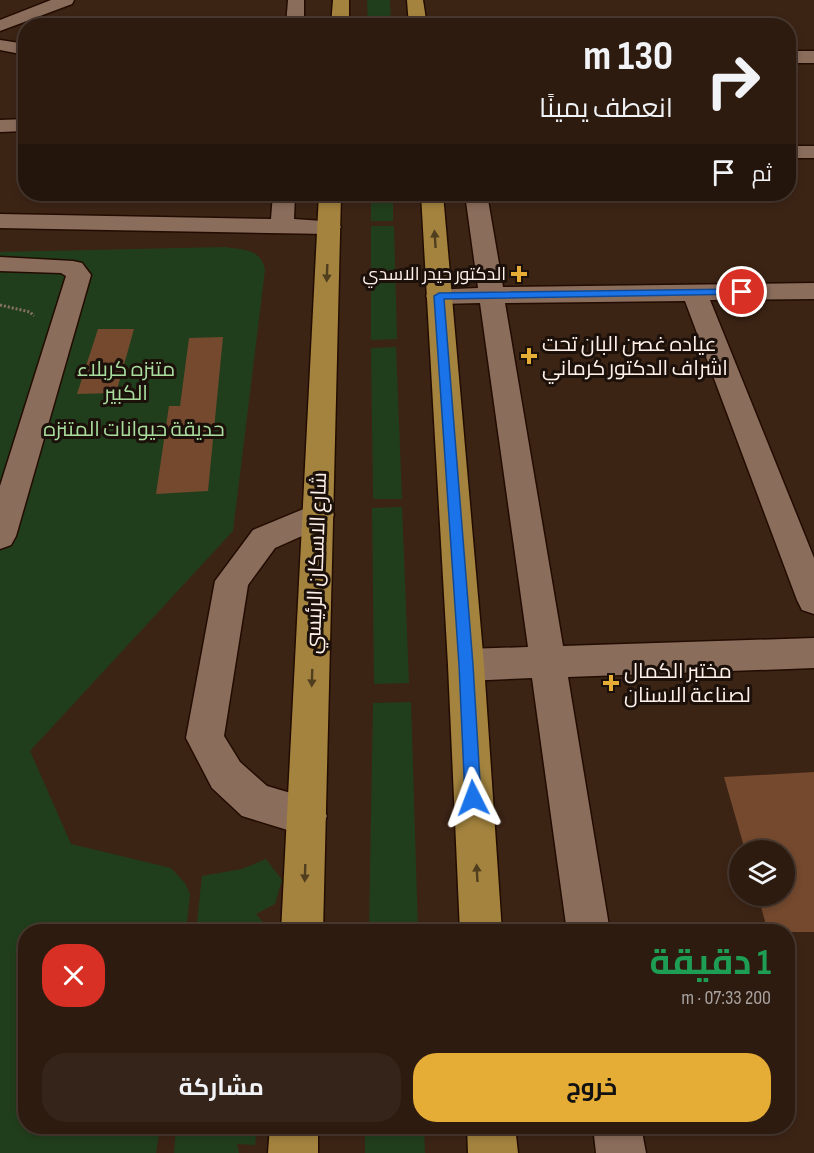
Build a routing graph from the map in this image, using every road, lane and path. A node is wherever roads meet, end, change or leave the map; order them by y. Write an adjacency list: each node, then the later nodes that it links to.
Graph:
1 (66, 0): 5 (street)
2 (296, 0): 6 (street)
3 (341, 0): 7 (main road)
4 (415, 0): 8 (main road)
5 (20, 18)
6 (295, 18)
7 (342, 18)
8 (416, 18)
9 (18, 19): 10 (street)
10 (0, 26)
11 (0, 45): 12 (street)
12 (18, 49)
13 (18, 51): 14 (street)
14 (0, 52)
15 (796, 57): 16 (street)
16 (814, 57)
17 (18, 125): 18 (street)
18 (0, 126)
19 (796, 152): 20 (street)
20 (814, 152)
21 (284, 201): 26 (street)
22 (330, 201): 27 (main road, شارع الاسكان الرئيسي)
23 (432, 201): 32 (main road, one-way to 23)
24 (477, 201): 31 (street)
25 (0, 221): 26 (street)
26 (282, 226): 27 (street)
27 (329, 227): 33 (main road, شارع الاسكان الرئيسي, one-way to 33)
28 (0, 264): 34 (street)
29 (814, 291): 30 (street)
30 (695, 292): 31 (street); 35 (street)
31 (490, 295): 32 (street); 37 (street)
32 (439, 296): 38 (main road)
33 (318, 515): 39 (main road, شارع الاسكان الرئيسي, one-way to 39); 39 (street)
34 (0, 536)
35 (813, 594)
36 (814, 653): 37 (street)
37 (549, 662): 38 (street); 42 (street)
38 (466, 665): 41 (main road, one-way to 38)
39 (307, 816): 40 (main road, شارع الاسكان الرئيسي, one-way to 40)
40 (302, 924)
41 (481, 924)
42 (588, 924)
43 (294, 1134): 46 (main road)
44 (492, 1134): 47 (main road)
45 (618, 1134): 48 (street)
46 (293, 1153)
47 (493, 1153)
48 (621, 1153)

